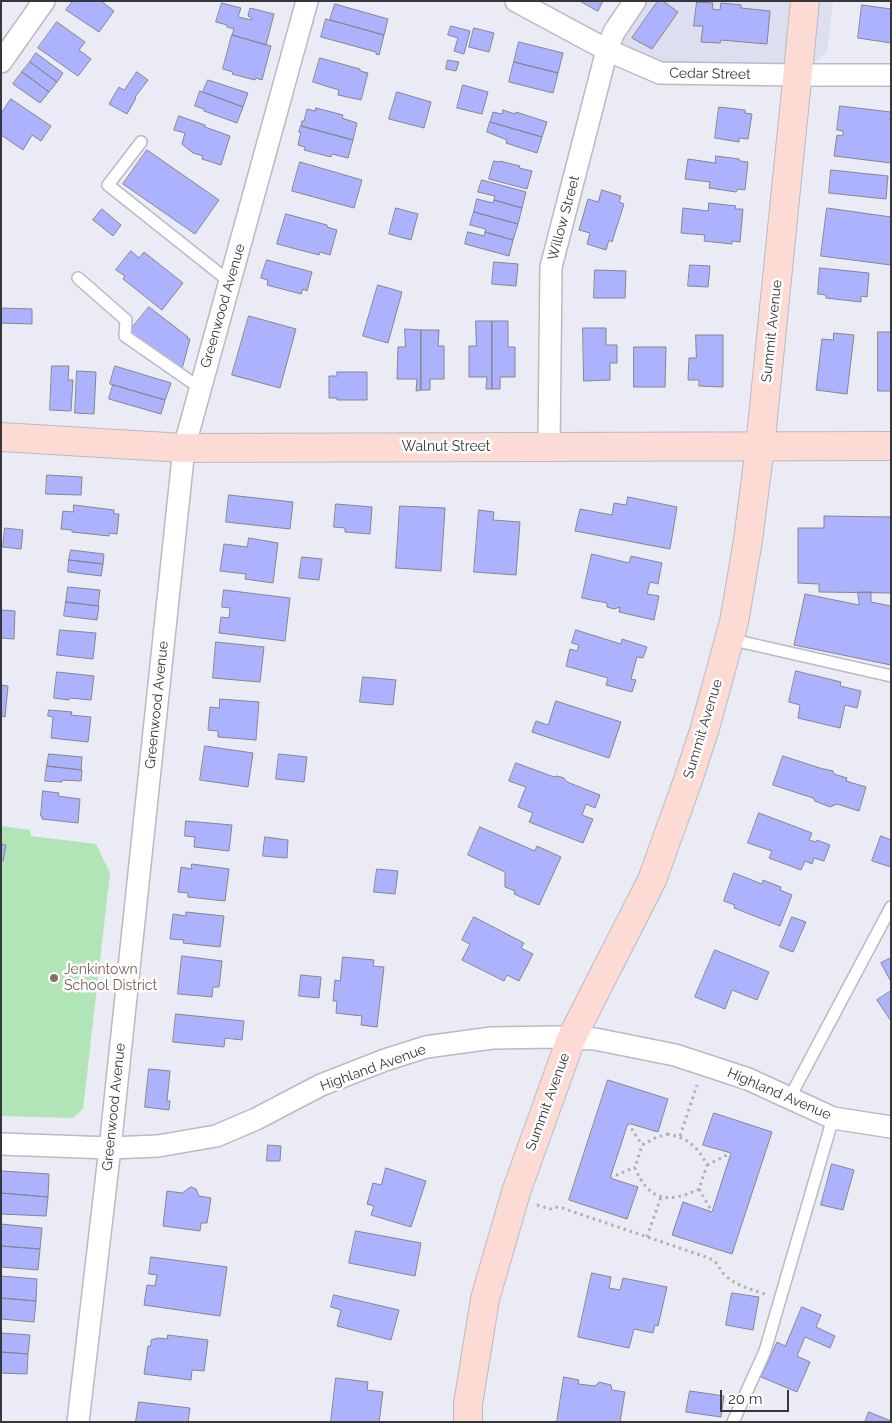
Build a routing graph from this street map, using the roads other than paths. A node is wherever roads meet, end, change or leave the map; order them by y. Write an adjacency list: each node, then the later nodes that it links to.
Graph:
1 (44, 1): 7 (street)
2 (308, 1): 12 (street, Greenwood Avenue)
3 (516, 1): 6 (street, Cedar Street)
4 (635, 1): 6 (street, Willow Street)
5 (805, 1): 8 (street, Summit Avenue)
6 (607, 50): 8 (street, Cedar Street); 15 (street, Willow Street)
7 (1, 62)
8 (797, 75): 9 (street, Cedar Street); 17 (street, Summit Avenue)
9 (891, 75)
10 (140, 142): 12 (lane)
11 (78, 278): 13 (lane)
12 (230, 282): 13 (street, Greenwood Avenue)
13 (200, 388): 18 (street, Greenwood Avenue)
14 (1, 437): 18 (street, Walnut Street)
15 (549, 446): 17 (street, Walnut Street); 18 (street, Walnut Street)
16 (891, 446): 17 (street, Walnut Street)
17 (760, 447): 19 (street, Summit Avenue)
18 (184, 448): 27 (street, Greenwood Avenue)
19 (729, 639): 20 (lane); 22 (street, Summit Avenue)
20 (891, 676)
21 (891, 907): 23 (lane)
22 (571, 1039): 23 (street, Highland Avenue); 27 (street, Highland Avenue); 29 (street, Summit Avenue)
23 (789, 1099): 24 (street, Highland Avenue)
24 (833, 1118): 25 (street, Highland Avenue); 30 (lane)
25 (891, 1127)
26 (1, 1144): 27 (street, Highland Avenue)
27 (110, 1148): 28 (street, Greenwood Avenue)
28 (78, 1422)
29 (468, 1422)
30 (734, 1422)

